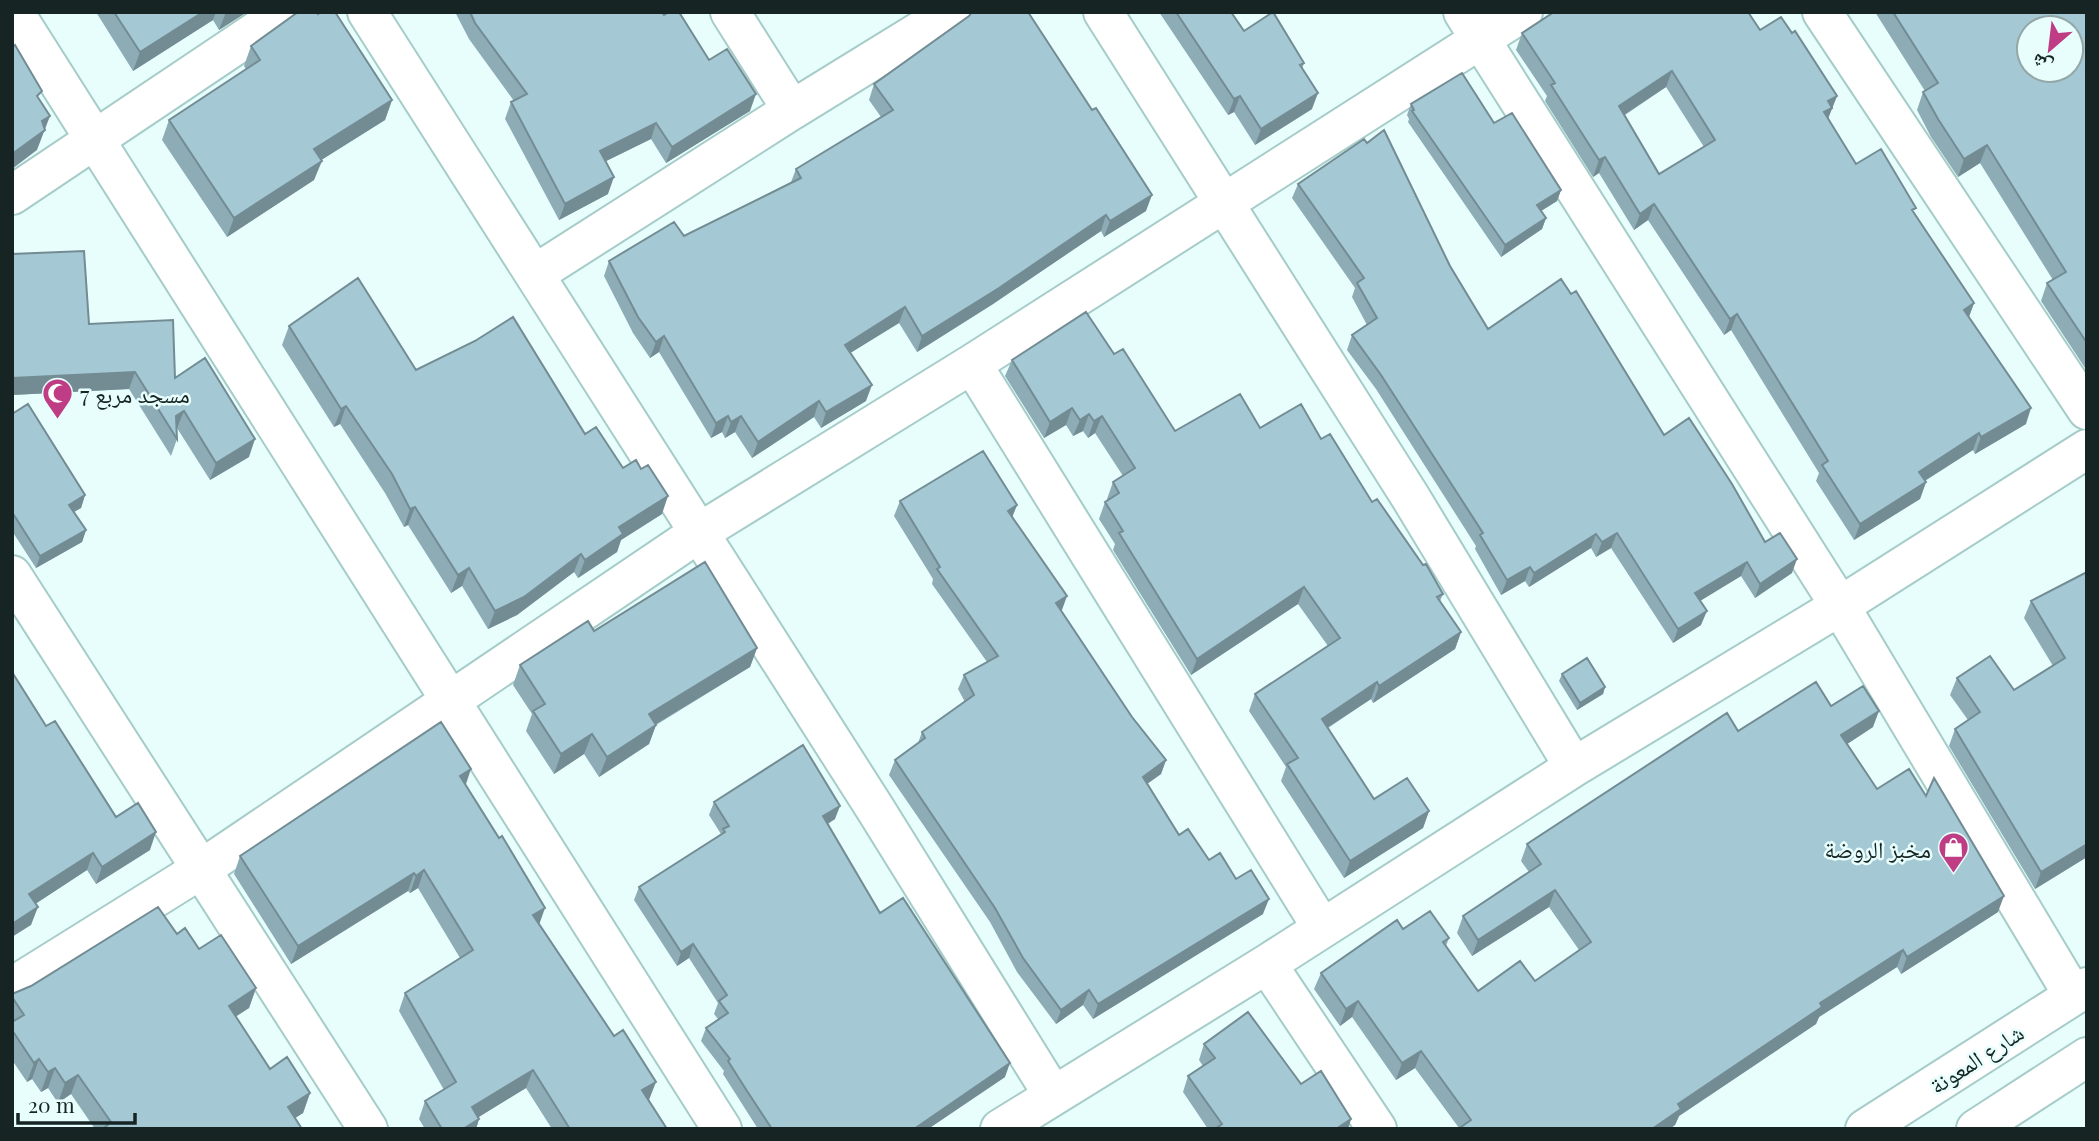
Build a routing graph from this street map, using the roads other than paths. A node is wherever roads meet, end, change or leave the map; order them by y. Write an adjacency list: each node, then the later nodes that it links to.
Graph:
1 (15, 12): 11 (main road)
2 (285, 12): 11 (main road)
3 (367, 12): 14 (main road)
4 (730, 12): 10 (main road)
5 (951, 12): 10 (main road)
6 (1102, 12): 13 (main road)
7 (1523, 12): 9 (main road)
8 (1822, 12): 16 (main road)
9 (1471, 26): 13 (main road); 20 (main road)
10 (792, 110): 14 (main road)
11 (94, 142): 12 (main road); 21 (main road)
12 (12, 195)
13 (1223, 204): 15 (main road); 22 (main road)
14 (535, 274): 18 (main road)
15 (972, 364): 18 (main road); 24 (main road)
16 (2087, 410)
17 (2087, 449): 20 (main road)
18 (700, 532): 21 (main road); 29 (main road)
19 (12, 575): 23 (main road)
20 (1840, 606): 22 (main road); 27 (main road)
21 (450, 700): 23 (main road); 31 (main road)
22 (1574, 767): 24 (main road)
23 (203, 868): 26 (main road); 30 (main road)
24 (1322, 928): 25 (main road)
25 (1267, 964): 29 (main road); 33 (main road)
26 (12, 987)
27 (2080, 991): 34 (main road, شارع المعونة)
28 (2084, 1065): 35 (main road)
29 (1053, 1095): 32 (main road)
30 (368, 1129)
31 (722, 1129)
32 (1000, 1129)
33 (1377, 1129)
34 (1865, 1129)
35 (1976, 1129)

